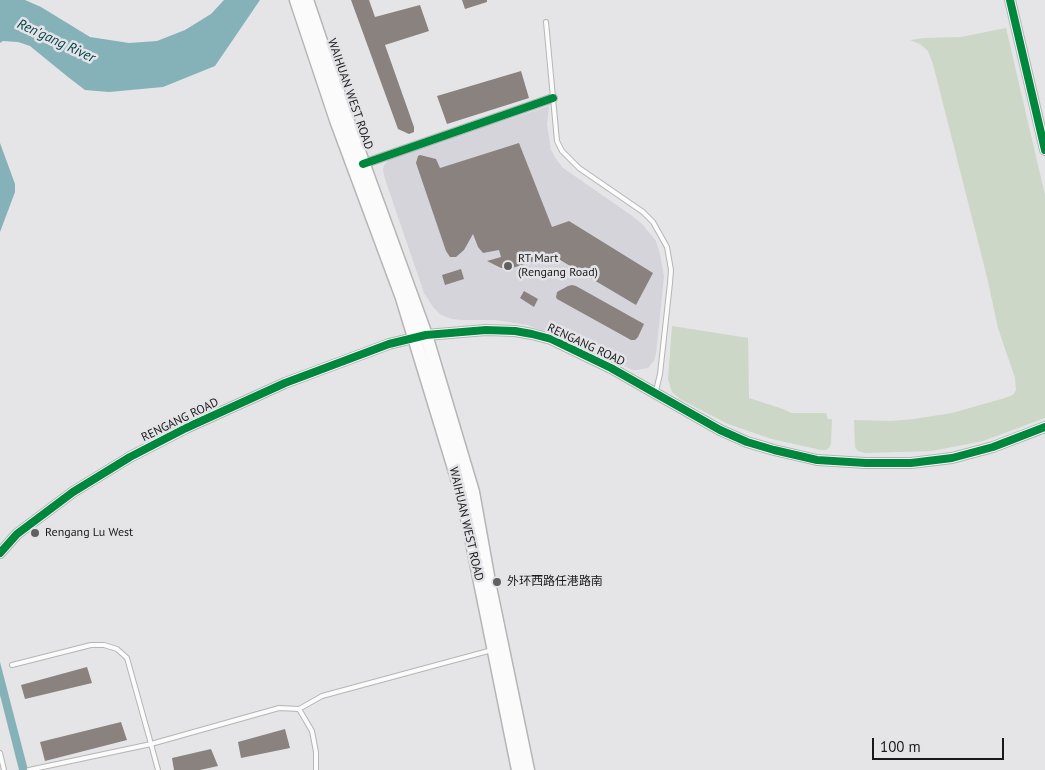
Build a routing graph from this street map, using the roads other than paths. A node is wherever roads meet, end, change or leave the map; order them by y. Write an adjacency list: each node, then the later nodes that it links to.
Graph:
1 (296, 0): 8 (main road, WAIHUAN WEST ROAD)
2 (307, 0): 7 (main road, WAIHUAN WEST ROAD)
3 (1010, 0): 6 (street)
4 (546, 22): 5 (lane)
5 (553, 98): 7 (street); 9 (lane)
6 (1045, 150)
7 (363, 164): 8 (main road, WAIHUAN WEST ROAD)
8 (420, 336): 9 (street, RENGANG ROAD); 11 (street, RENGANG ROAD); 12 (main road, WAIHUAN WEST ROAD); 22 (main road, WAIHUAN WEST ROAD)
9 (655, 393): 10 (street, RENGANG ROAD)
10 (1045, 427)
11 (0, 553)
12 (493, 650): 14 (lane); 21 (main road, WAIHUAN WEST ROAD)
13 (12, 665): 15 (lane)
14 (299, 709): 15 (lane); 20 (lane)
15 (151, 744): 18 (lane); 19 (lane)
16 (0, 753): 17 (lane)
17 (4, 770)
18 (29, 770)
19 (158, 770)
20 (316, 770)
21 (518, 770)
22 (528, 770)

